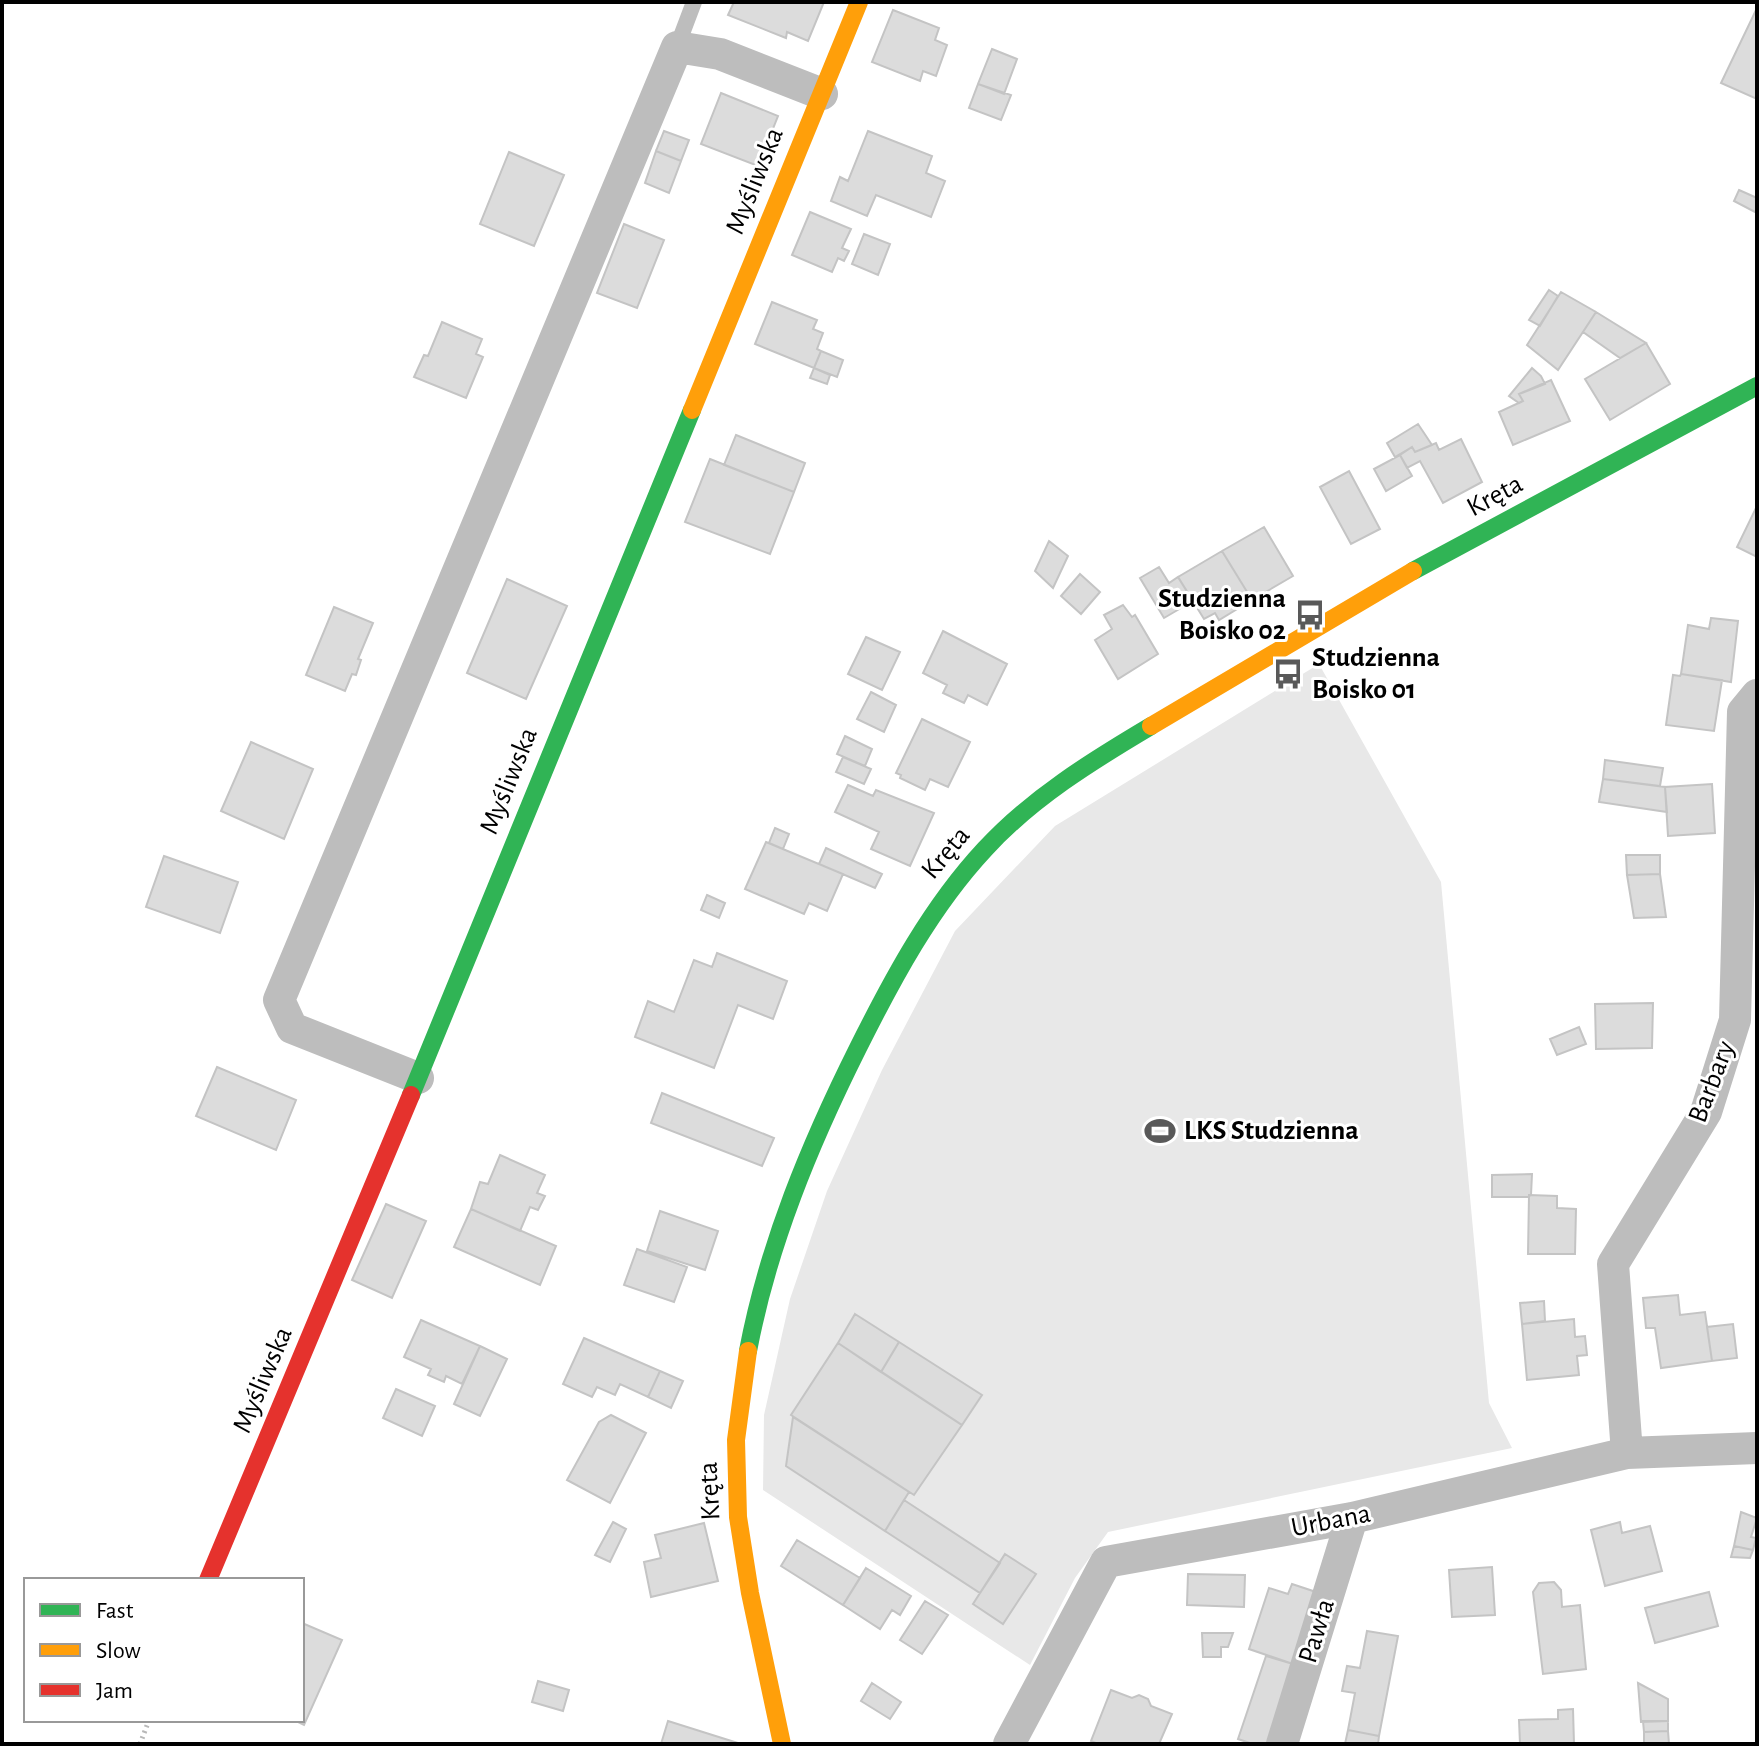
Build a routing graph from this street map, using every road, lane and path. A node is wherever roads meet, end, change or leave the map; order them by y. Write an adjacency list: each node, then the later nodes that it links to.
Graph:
1 (694, 2): 3 (lane)
2 (859, 2): 4 (street, Myśliwska)
3 (677, 47): 4 (street); 7 (street)
4 (822, 94): 7 (street, Myśliwska)
5 (1757, 386): 14 (street, Kręta)
6 (1757, 695): 9 (street, Barbary)
7 (418, 1078): 11 (street, Myśliwska)
8 (1757, 1448): 9 (street, Urbana)
9 (1627, 1453): 10 (street, Urbana)
10 (1352, 1518): 15 (street, Urbana); 16 (street, Pawła)
11 (209, 1578)
12 (148, 1722): 13 (path)
13 (140, 1744)
14 (782, 1744)
15 (1009, 1744)
16 (1282, 1744)

